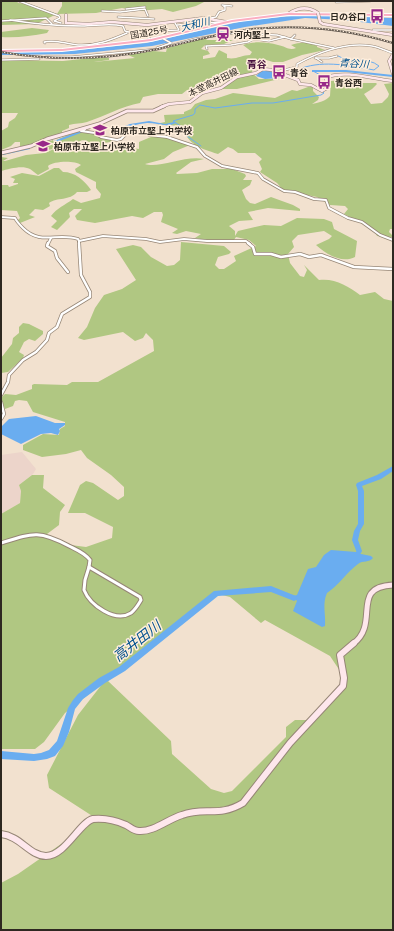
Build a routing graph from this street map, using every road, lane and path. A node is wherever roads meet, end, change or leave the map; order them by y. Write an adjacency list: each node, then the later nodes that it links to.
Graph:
1 (19, 1): 25 (street)
2 (370, 1): 3 (street)
3 (336, 2)
4 (232, 6): 17 (street)
5 (145, 7): 9 (street)
6 (135, 10): 9 (street); 12 (street); 13 (street)
7 (102, 11): 8 (street)
8 (118, 11): 9 (street); 15 (street)
9 (123, 11)
10 (288, 14): 14 (highway, 国道25号); 21 (highway, 国道25号); 28 (street, bridge)
11 (66, 15): 22 (street)
12 (135, 15)
13 (148, 16)
14 (393, 16)
15 (118, 17): 16 (street); 22 (street)
16 (154, 19)
17 (212, 19): 20 (street); 26 (street)
18 (10, 20): 19 (street); 24 (street); 24 (street)
19 (1, 21)
20 (220, 22): 21 (street); 27 (street)
21 (226, 22): 36 (highway, 国道25号)
22 (118, 23): 26 (street)
23 (175, 23): 27 (street)
24 (56, 25): 25 (street)
25 (64, 25): 31 (street)
26 (147, 26): 30 (street)
27 (177, 26): 30 (street)
28 (372, 30): 29 (street); 33 (street)
29 (393, 30)
30 (149, 31): 34 (street)
31 (129, 32): 34 (street); 39 (street)
32 (295, 35): 37 (street)
33 (393, 35)
34 (148, 37): 38 (street)
35 (286, 37): 37 (street); 40 (street); 41 (street)
36 (163, 38): 38 (highway, 国道25号); 41 (street)
37 (291, 39): 42 (street)
38 (151, 40): 43 (highway, 国道25号)
39 (45, 43)
40 (221, 47)
41 (157, 48): 47 (street)
42 (334, 48): 44 (street); 45 (street)
43 (1, 51)
44 (393, 54): 53 (street)
45 (312, 56): 48 (street); 52 (street)
46 (337, 56): 48 (street)
47 (46, 57)
48 (316, 58): 51 (street)
49 (39, 59): 50 (street)
50 (1, 60)
51 (317, 62)
52 (280, 72): 54 (street, 本堂高井田線); 55 (street, 本堂高井田線)
53 (393, 74)
54 (393, 81)
55 (88, 126): 56 (street, 本堂高井田線); 59 (street)
56 (1, 153)
57 (1, 217): 58 (street)
58 (51, 238): 60 (street); 62 (street)
59 (393, 240)
60 (79, 241): 61 (street); 63 (street)
61 (393, 268)
62 (68, 272)
63 (1, 395)
64 (1, 402): 65 (street)
65 (1, 420)
66 (1, 543): 67 (street)
67 (89, 567): 67 (street)
68 (393, 585): 69 (street)
69 (1, 834)

